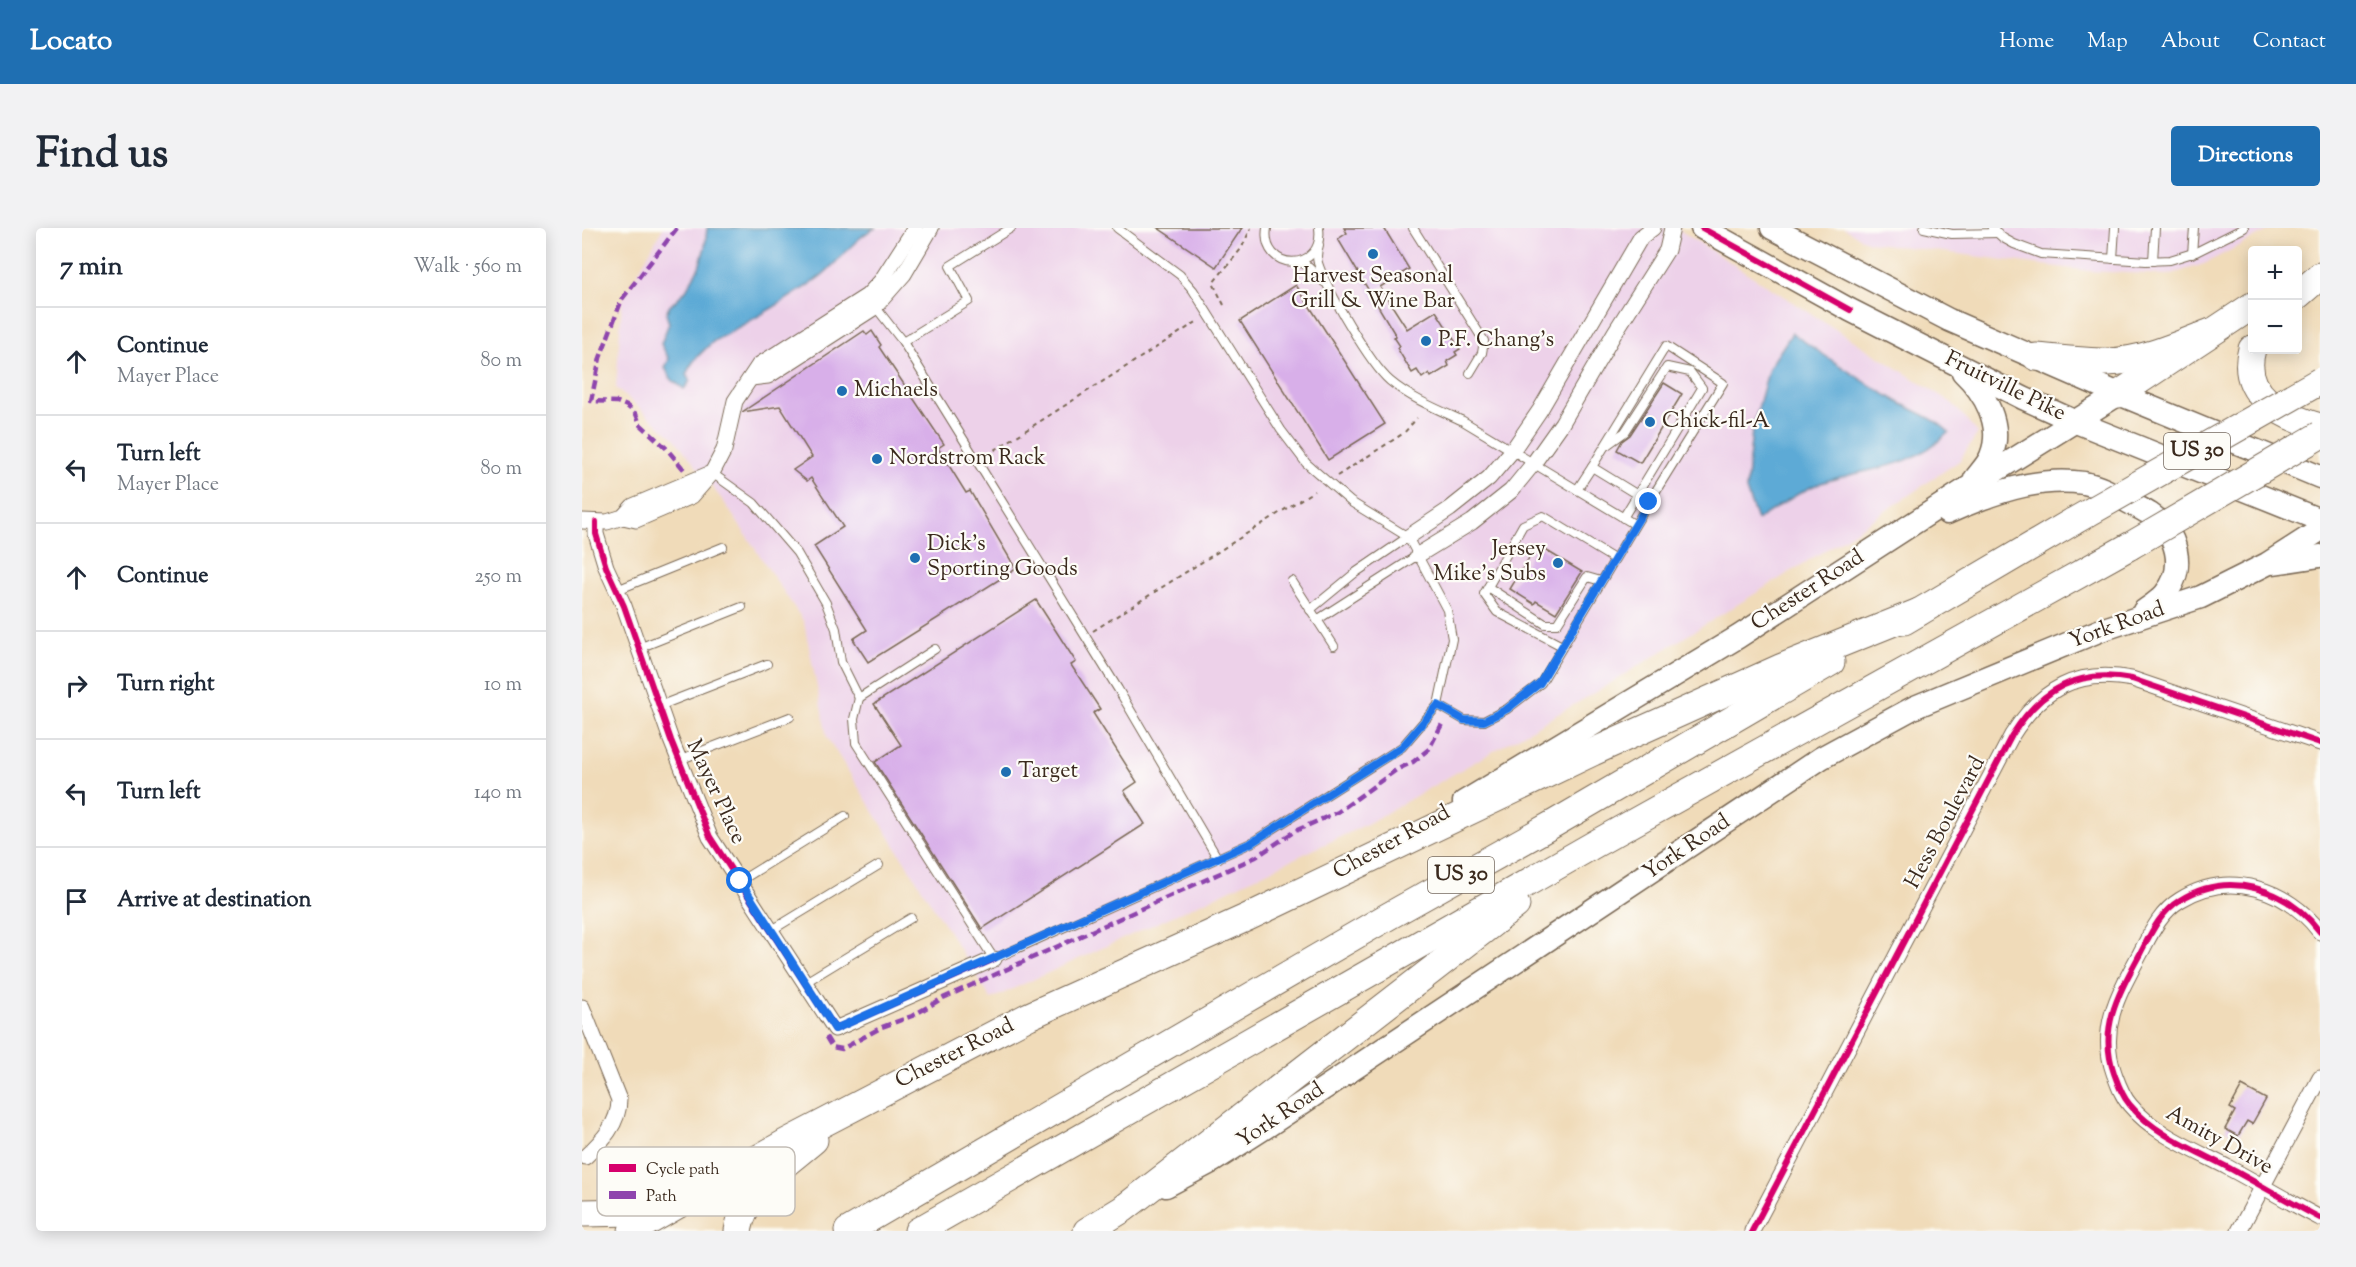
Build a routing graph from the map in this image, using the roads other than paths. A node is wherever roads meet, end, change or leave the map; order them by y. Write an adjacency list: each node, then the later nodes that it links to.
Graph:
1 (915, 228): 28 (street)
2 (931, 228): 28 (street)
3 (1011, 228): 31 (lane)
4 (1117, 228): 56 (lane)
5 (1267, 228): 22 (lane)
6 (1319, 228): 18 (lane)
7 (1413, 228): 35 (lane)
8 (1653, 228): 42 (street)
9 (1672, 228): 43 (street)
10 (1702, 228): 34 (main road, Fruitville Pike)
11 (1772, 228): 33 (main road, Fruitville Pike)
12 (1924, 228): 17 (lane)
13 (2115, 228): 20 (lane)
14 (2155, 228): 21 (lane)
15 (2193, 228): 19 (lane)
16 (2244, 228): 19 (lane)
17 (1995, 231): 20 (lane)
18 (1319, 244): 22 (lane); 26 (lane)
19 (2192, 254): 21 (lane)
20 (2113, 259): 21 (lane)
21 (2153, 261)
22 (1297, 262): 26 (lane)
23 (2320, 264): 24 (highway)
24 (2302, 275)
25 (2320, 276): 27 (highway)
26 (1325, 283): 42 (lane)
27 (2302, 292)
28 (871, 302): 31 (lane); 45 (street)
29 (2248, 309): 30 (highway)
30 (2211, 332): 33 (highway); 37 (highway)
31 (903, 342): 85 (lane)
32 (2252, 354): 39 (highway)
33 (2036, 357): 37 (main road, Fruitville Pike)
34 (1953, 362): 38 (main road, Fruitville Pike); 47 (main road)
35 (1470, 373)
36 (2320, 381): 69 (highway, US 30, bridge)
37 (2119, 394): 38 (main road, Chester Road); 46 (main road, Fruitville Pike)
38 (2076, 422): 47 (main road, Chester Road); 52 (main road, Fruitville Pike)
39 (2320, 427)
40 (2320, 435): 84 (highway, US 30, bridge)
41 (1604, 448): 44 (lane); 49 (lane); 50 (lane)
42 (1512, 451): 43 (lane); 56 (street)
43 (1533, 464): 48 (lane); 59 (street)
44 (1592, 467): 48 (lane); 49 (lane)
45 (712, 473): 53 (street); 77 (lane)
46 (2320, 477)
47 (1971, 486): 57 (main road, Chester Road)
48 (1577, 490): 51 (lane)
49 (1637, 495): 50 (lane); 51 (lane)
50 (1649, 502): 54 (lane)
51 (1623, 518): 54 (lane)
52 (2320, 520)
53 (589, 521): 66 (street, Mayer Place)
54 (1634, 524): 61 (lane)
55 (2320, 530): 62 (main road, York Road)
56 (1408, 537): 59 (lane); 68 (lane)
57 (1886, 540): 71 (main road); 86 (main road, Chester Road)
58 (723, 547): 66 (lane)
59 (1418, 555): 70 (lane); 79 (lane)
60 (2320, 556): 62 (main road)
61 (1614, 559): 64 (lane); 65 (lane)
62 (2267, 564): 71 (main road, York Road)
63 (1292, 581): 68 (lane)
64 (1601, 581): 65 (lane); 73 (lane)
65 (1488, 587): 73 (lane)
66 (617, 590): 74 (street, Mayer Place)
67 (742, 607): 74 (lane)
68 (1310, 610): 70 (lane)
69 (1919, 612): 86 (highway); 109 (highway, US 30)
70 (1317, 620): 72 (lane)
71 (2133, 620): 101 (main road, York Road)
72 (1334, 646)
73 (1562, 646): 79 (lane)
74 (639, 648): 78 (street, Mayer Place)
75 (935, 649): 77 (lane)
76 (767, 664): 78 (lane)
77 (859, 698): 92 (lane)
78 (659, 705): 82 (street, Mayer Place)
79 (1438, 705): 85 (lane)
80 (790, 717): 82 (lane)
81 (2320, 743): 112 (street, Hess Boulevard)
82 (679, 760): 88 (street, Mayer Place)
83 (845, 816): 88 (lane)
84 (1595, 844): 101 (highway); 110 (highway, US 30)
85 (1218, 859): 92 (lane)
86 (1362, 863): 96 (highway, Chester Road)
87 (879, 865): 90 (lane)
88 (740, 881): 90 (street, Mayer Place)
89 (911, 918): 93 (lane)
90 (772, 930): 93 (street, Mayer Place)
91 (2320, 932): 100 (street, Amity Drive)
92 (994, 959): 93 (street, Mayer Place)
93 (804, 983)
94 (582, 1007): 98 (street)
95 (2320, 1078): 100 (street)
96 (857, 1105): 97 (highway, Chester Road); 99 (highway)
97 (781, 1147)
98 (585, 1157)
99 (795, 1157)
100 (2264, 1186): 105 (street, Amity Drive); 113 (street)
101 (1123, 1209): 111 (highway, York Road)
102 (608, 1216): 106 (highway)
103 (658, 1216): 107 (highway, Chester Road)
104 (742, 1216): 108 (highway)
105 (2320, 1218)
106 (589, 1219)
107 (632, 1231)
108 (738, 1231)
109 (848, 1231)
110 (918, 1231)
111 (1087, 1231)
112 (1752, 1231)
113 (2239, 1231)

